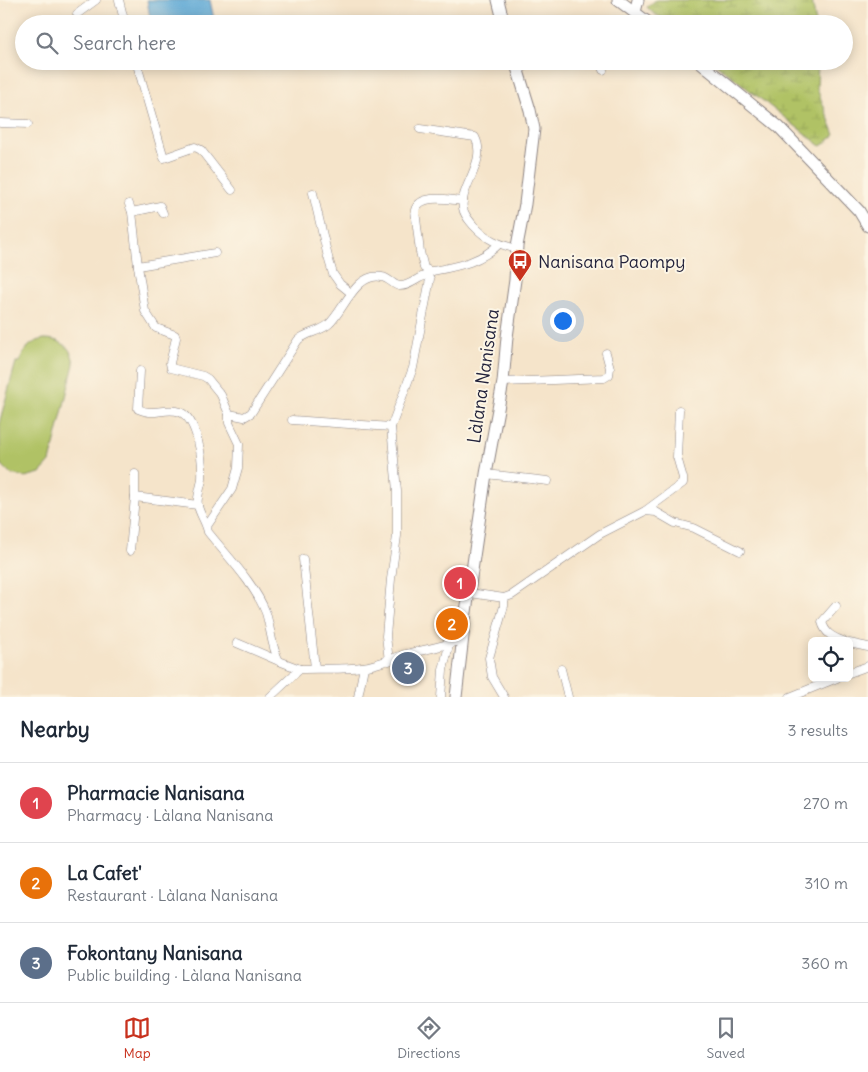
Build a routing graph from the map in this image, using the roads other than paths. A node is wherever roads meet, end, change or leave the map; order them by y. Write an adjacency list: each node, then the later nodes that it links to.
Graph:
1 (96, 0): 7 (street)
2 (118, 0): 8 (street)
3 (498, 0): 9 (street)
4 (618, 0): 6 (street)
5 (638, 0): 6 (street)
6 (635, 12): 10 (street)
7 (76, 14)
8 (122, 15)
9 (502, 15)
10 (639, 15)
11 (139, 70): 17 (street)
12 (517, 70): 23 (street, Làlana Nanisana)
13 (709, 70): 21 (street)
14 (0, 123): 15 (street)
15 (28, 124)
16 (420, 129): 19 (street)
17 (232, 190)
18 (313, 193): 26 (street)
19 (463, 201): 22 (street); 22 (street)
20 (164, 213): 25 (street)
21 (868, 226)
22 (499, 244): 23 (street)
23 (517, 249): 29 (street, Làlana Nanisana)
24 (215, 253): 25 (street)
25 (138, 266): 31 (street)
26 (351, 293): 31 (street); 33 (street)
27 (606, 354): 29 (street)
28 (140, 371): 38 (street)
29 (503, 382): 35 (street, Làlana Nanisana)
30 (680, 410): 39 (street)
31 (230, 414): 40 (street)
32 (292, 420): 33 (street)
33 (391, 427): 54 (street)
34 (135, 474): 37 (street)
35 (486, 474): 36 (street); 44 (street, Làlana Nanisana)
36 (548, 481)
37 (136, 497): 38 (street); 41 (street)
38 (198, 505): 40 (street)
39 (645, 512): 42 (street); 45 (street)
40 (207, 526): 53 (street)
41 (130, 551)
42 (740, 551)
43 (303, 560): 57 (street)
44 (470, 593): 45 (street); 48 (street, Làlana Nanisana)
45 (504, 598): 66 (street)
46 (836, 606): 47 (street)
47 (833, 637)
48 (462, 639): 51 (street); 65 (street, Làlana Nanisana)
49 (237, 643): 53 (street)
50 (853, 644): 52 (street)
51 (449, 645): 54 (street); 64 (street)
52 (868, 647)
53 (279, 661): 58 (street)
54 (389, 661): 56 (street)
55 (868, 666): 60 (street)
56 (364, 667): 57 (street); 63 (street)
57 (315, 668): 58 (street)
58 (300, 669): 62 (street)
59 (561, 669): 67 (street)
60 (853, 672)
61 (827, 682): 68 (street)
62 (270, 697)
63 (358, 697)
64 (440, 697)
65 (456, 697)
66 (504, 697)
67 (568, 697)
68 (790, 697)

